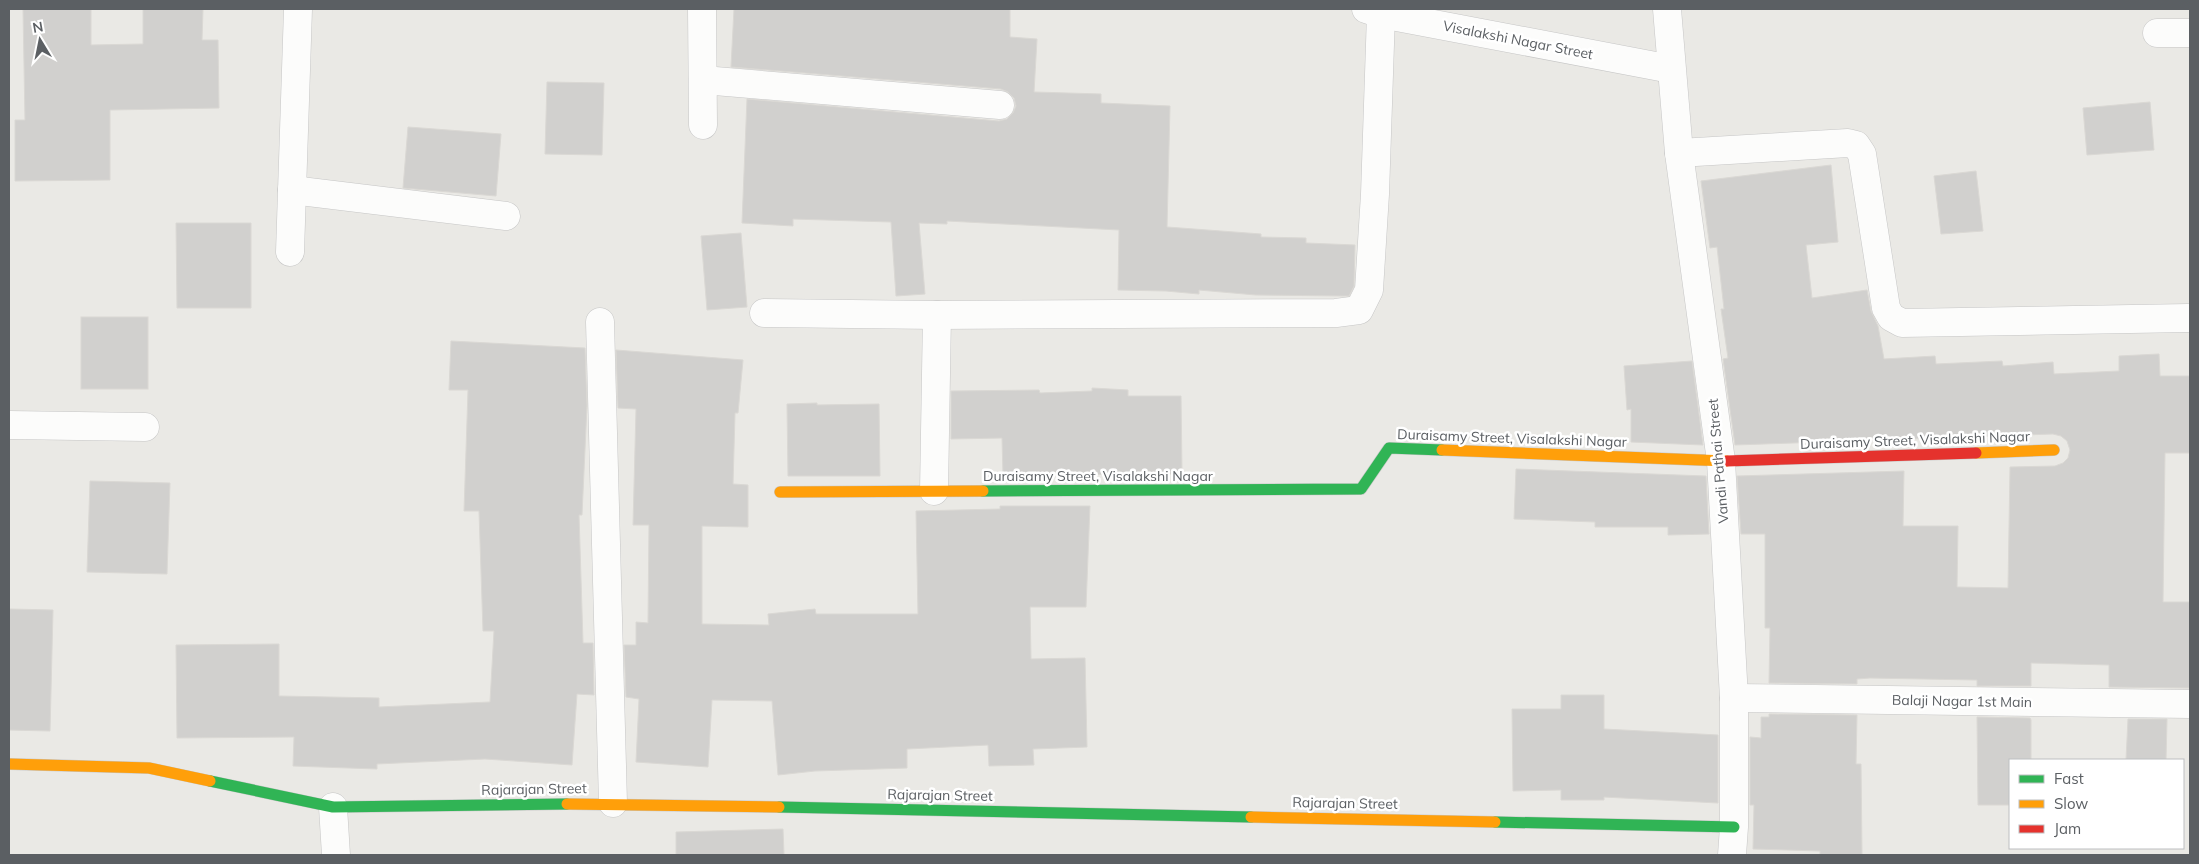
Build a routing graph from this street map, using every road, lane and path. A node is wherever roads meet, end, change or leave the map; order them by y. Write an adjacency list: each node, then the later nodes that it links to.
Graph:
1 (298, 9): 12 (street)
2 (702, 9): 8 (street)
3 (1668, 9): 7 (street, Vandi Pathai Street)
4 (1373, 12): 7 (street, Visalakshi Nagar Street); 16 (street)
5 (2157, 33): 6 (street)
6 (2190, 33)
7 (1671, 69): 11 (street, Vandi Pathai Street)
8 (703, 80): 9 (street); 10 (street)
9 (1000, 105)
10 (703, 125)
11 (1679, 153): 17 (street); 22 (street, Vandi Pathai Street)
12 (292, 190): 13 (street); 14 (street)
13 (506, 216)
14 (290, 252)
15 (764, 313): 16 (street)
16 (937, 315): 23 (street)
17 (2188, 318)
18 (600, 322): 28 (street)
19 (9, 425): 20 (street)
20 (145, 427)
21 (2054, 450): 22 (street, Duraisamy Street, Visalakshi Nagar)
22 (1721, 461): 23 (street, Duraisamy Street, Visalakshi Nagar); 25 (street, Vandi Pathai Street)
23 (934, 491): 24 (street, Duraisamy Street, Visalakshi Nagar)
24 (780, 492)
25 (1734, 698): 26 (street, Balaji Nagar 1st Main); 30 (street, Vandi Pathai Street)
26 (2190, 704)
27 (9, 764): 29 (street, Rajarajan Street)
28 (613, 803): 29 (street, Rajarajan Street); 30 (street, Rajarajan Street)
29 (333, 807): 31 (street)
30 (1734, 827): 32 (street, Vandi Pathai Street)
31 (336, 855)
32 (1732, 855)

